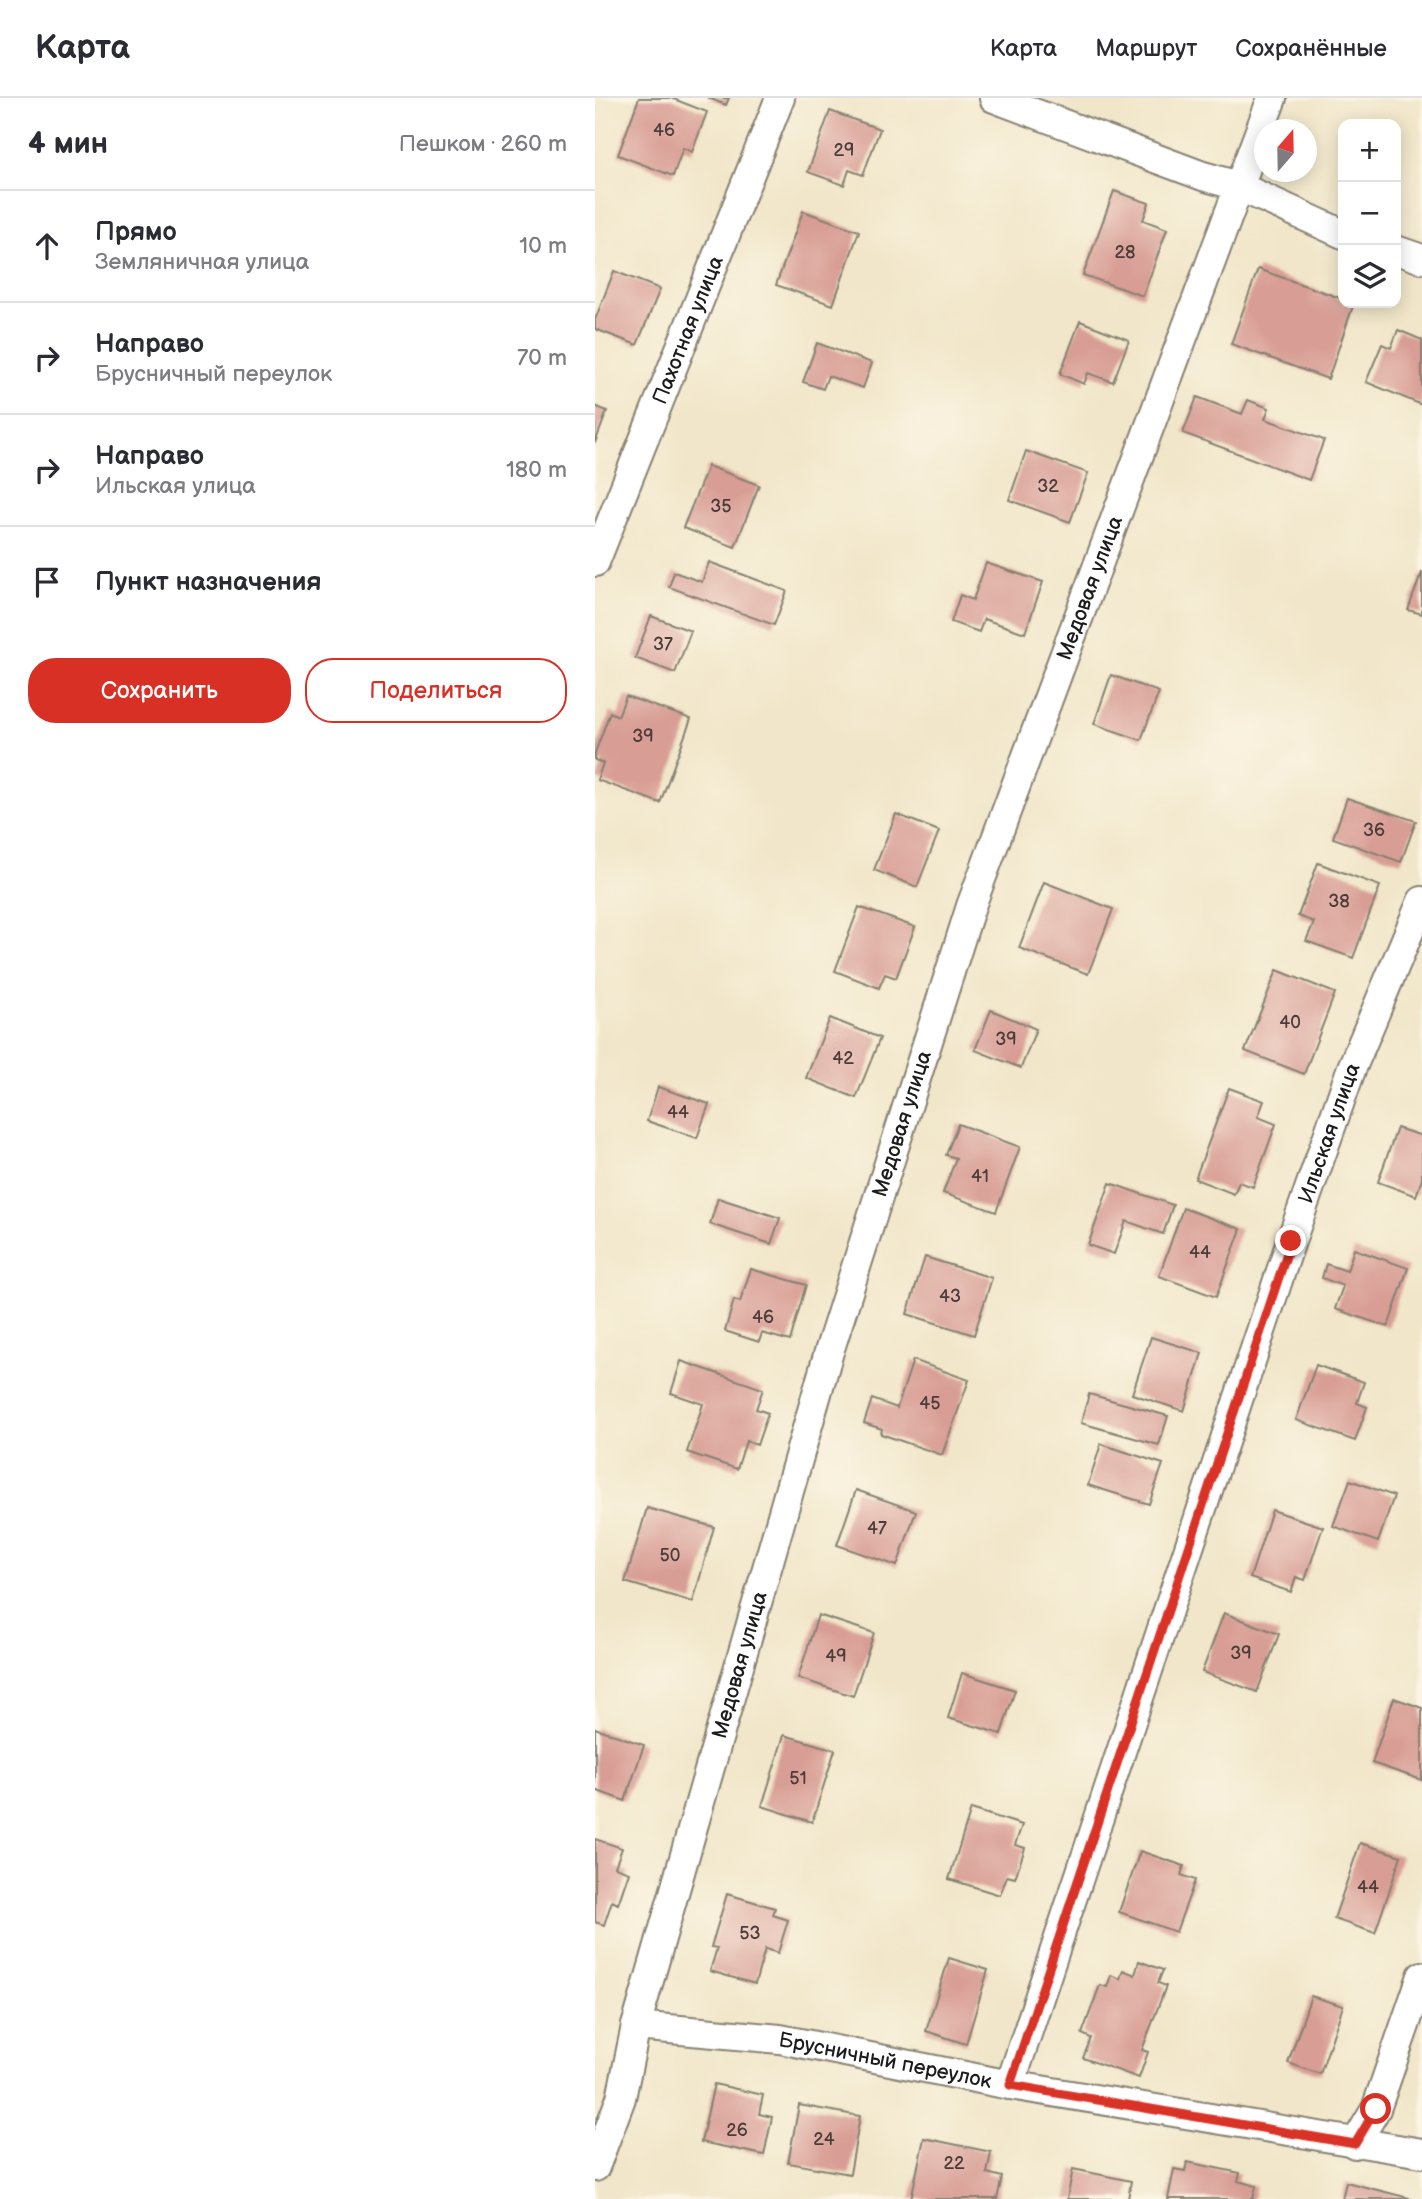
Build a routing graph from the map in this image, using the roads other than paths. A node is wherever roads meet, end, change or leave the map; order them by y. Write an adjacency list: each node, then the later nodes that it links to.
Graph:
1 (780, 98): 8 (street, Пахотная улица)
2 (994, 98): 4 (street)
3 (1272, 98): 4 (street, Медовая улица)
4 (1238, 186): 5 (street); 11 (street, Медовая улица)
5 (1338, 232)
6 (1401, 252): 7 (street)
7 (1422, 259)
8 (595, 562)
9 (1422, 901): 12 (street, Ильская улица)
10 (1422, 1976): 13 (street)
11 (636, 2026): 12 (street, Брусничный переулок); 15 (street, Медовая улица)
12 (1010, 2085): 13 (street, Брусничный переулок)
13 (1355, 2144): 14 (street, Брусничный переулок)
14 (1422, 2153)
15 (595, 2167)

